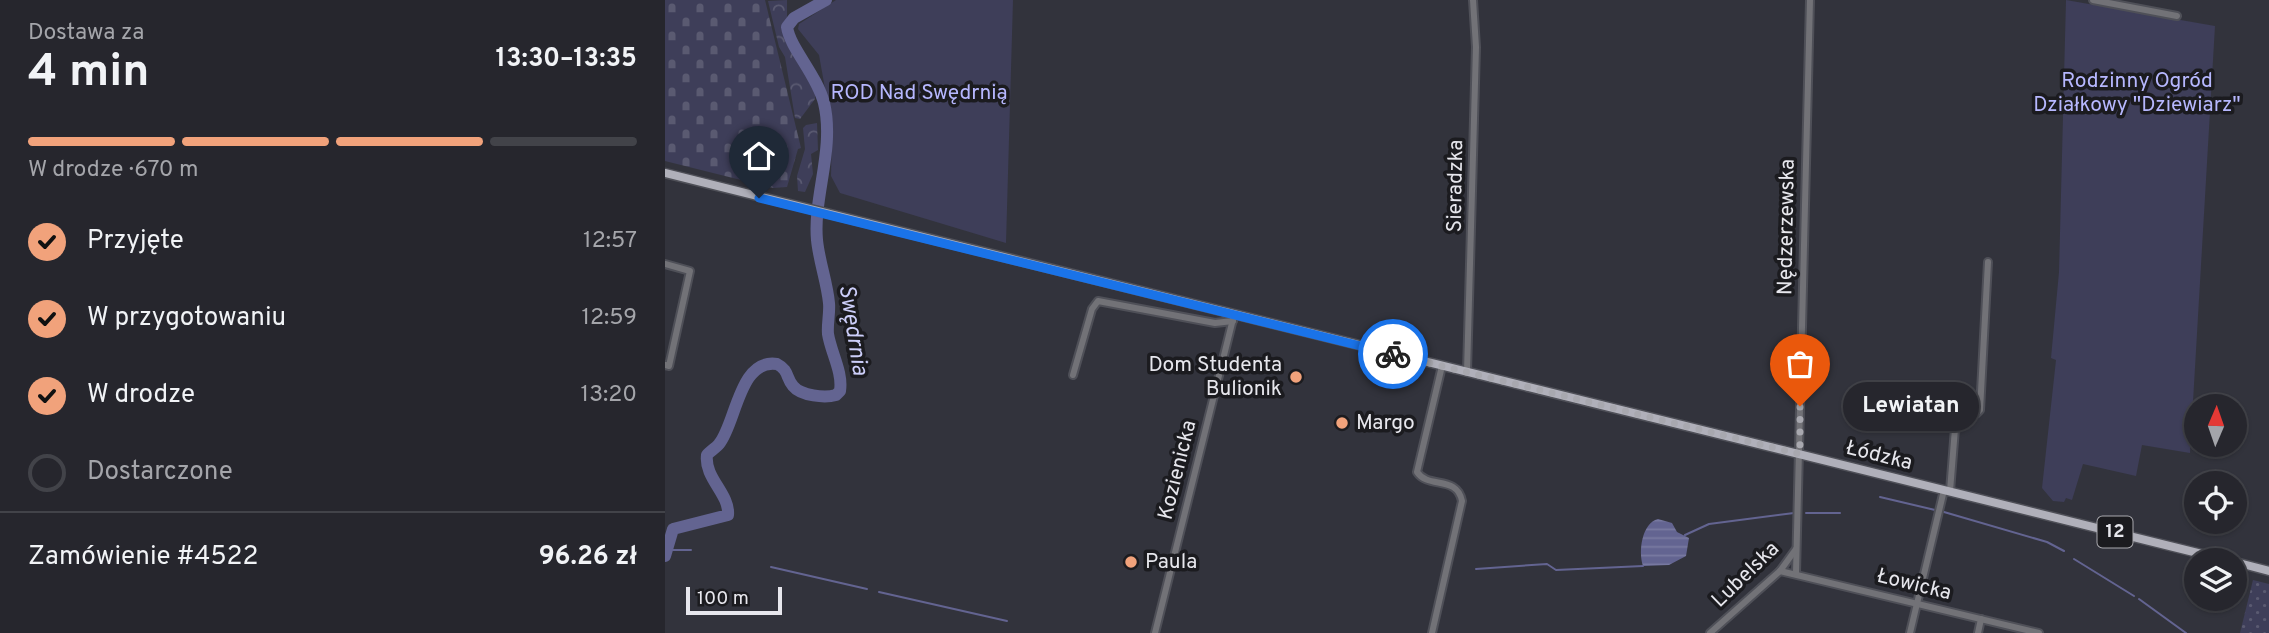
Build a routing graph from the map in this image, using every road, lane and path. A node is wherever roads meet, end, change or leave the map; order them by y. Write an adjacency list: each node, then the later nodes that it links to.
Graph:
1 (1473, 0): 11 (street, Sieradzka)
2 (1810, 0): 13 (street, Nędzerzewska)
3 (2093, 0): 4 (street)
4 (2177, 16)
5 (665, 173): 8 (main road, Łódzka / 12)
6 (1988, 262): 14 (street)
7 (665, 264): 9 (street)
8 (1234, 318): 10 (main road, Łódzka / 12); 12 (street); 23 (street, Kozienicka)
9 (665, 365)
10 (1442, 366): 11 (main road, Łódzka / 12); 24 (street)
11 (1467, 372): 13 (main road, Łódzka / 12)
12 (1073, 374)
13 (1800, 454): 14 (main road, Łódzka / 12); 15 (street, Lubelska)
14 (1947, 490): 16 (main road, Łódzka / 12); 21 (street)
15 (1797, 547): 18 (street, Lubelska); 20 (street)
16 (2184, 549)
17 (2247, 565): 19 (main road)
18 (1780, 571): 20 (street, Łowicka); 25 (street, Lubelska)
19 (2269, 571)
20 (1796, 573): 21 (street, Łowicka)
21 (1917, 604): 22 (street, Łowicka); 26 (street)
22 (1981, 619): 27 (street); 28 (street, Łowicka)
23 (1155, 633)
24 (1432, 633)
25 (1710, 633)
26 (1910, 633)
27 (1978, 633)
28 (2039, 633)

